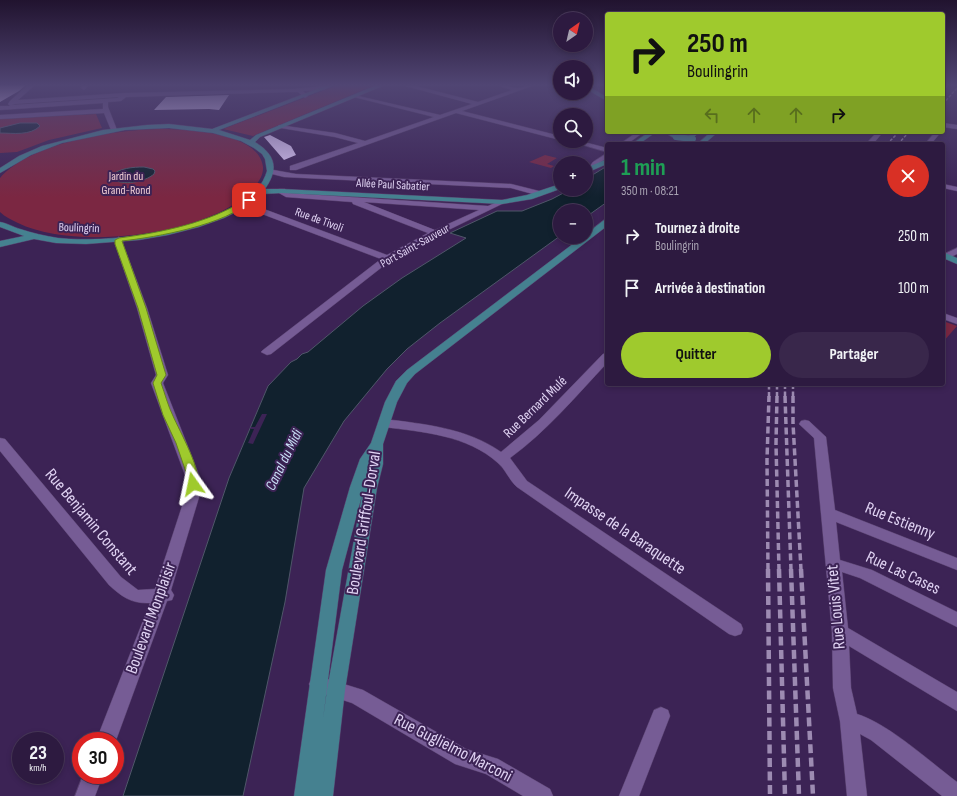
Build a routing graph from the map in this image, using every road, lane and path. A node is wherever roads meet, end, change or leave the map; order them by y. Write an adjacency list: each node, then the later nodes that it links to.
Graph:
1 (111, 122): 9 (street)
2 (236, 122): 10 (main road)
3 (291, 122): 7 (main road)
4 (426, 122): 28 (street)
5 (497, 122): 18 (street)
6 (945, 125): 8 (street)
7 (281, 126): 27 (main road); 28 (street)
8 (956, 126)
9 (114, 130): 10 (main road); 31 (main road)
10 (212, 131): 27 (main road)
11 (639, 134): 20 (street)
12 (650, 134): 21 (main road)
13 (671, 134): 19 (main road)
14 (694, 134): 23 (main road)
15 (713, 134): 24 (main road)
16 (878, 134): 25 (street)
17 (936, 134): 26 (street)
18 (553, 136)
19 (676, 137): 22 (main road, bridge); 24 (main road, bridge)
20 (626, 142)
21 (638, 142)
22 (683, 142)
23 (684, 142)
24 (703, 142)
25 (871, 142)
26 (930, 142)
27 (250, 143): 37 (main road)
28 (366, 143): 38 (street, Allée Paul Sabatier)
29 (593, 146): 30 (street)
30 (605, 149)
31 (27, 155): 33 (main road); 36 (main road)
32 (605, 156): 35 (street)
33 (2, 160): 36 (main road)
34 (605, 162): 35 (main road)
35 (594, 166)
36 (2, 170)
37 (271, 171): 38 (street, Allée Paul Sabatier); 44 (main road, Boulingrin)
38 (352, 176): 40 (street, Allée Paul Sabatier); 45 (street, Allée Paul Sabatier)
39 (945, 186): 42 (street)
40 (553, 187)
41 (553, 189): 45 (main road, Port Saint-Sauveur)
42 (957, 189)
43 (282, 191): 44 (main road, Allée Paul Sabatier); 46 (street, Allée Paul Sabatier); 47 (main road, Allée Paul Sabatier)
44 (259, 192): 48 (main road, Boulingrin)
45 (540, 194): 47 (main road, Port Saint-Sauveur)
46 (357, 199): 49 (street, Allée Paul Sabatier); 52 (street)
47 (502, 202): 49 (street, Port Saint-Sauveur)
48 (241, 206): 54 (main road, Boulingrin); 58 (street, Rue de Tivoli)
49 (490, 208): 52 (street, Port Saint-Sauveur)
50 (0, 224): 53 (main road, Boulingrin)
51 (605, 224): 64 (main road)
52 (435, 233): 58 (street, Port Saint-Sauveur)
53 (34, 236): 54 (main road, Boulingrin); 55 (main road)
54 (119, 240): 72 (street, Boulevard Monplaisir)
55 (0, 244)
56 (957, 251): 57 (street)
57 (945, 256): 59 (main road)
58 (388, 258): 62 (street, Port Saint-Sauveur)
59 (957, 261)
60 (945, 317): 61 (street)
61 (957, 321)
62 (267, 352)
63 (605, 358): 68 (street, Rue Bernard Mulé)
64 (384, 423): 67 (main road); 68 (street, Rue Bernard Mulé)
65 (805, 424): 69 (street, Rue Louis Vitet)
66 (0, 442): 72 (street, Rue Benjamin Constant)
67 (377, 443): 76 (main road, Boulevard Griffoul-Dorval); 77 (main road, Boulevard Griffoul-Dorval)
68 (501, 458): 74 (street, Impasse de la Baraquette)
69 (828, 513): 70 (street, Rue Louis Vitet); 71 (street, Rue Estienny)
70 (832, 563): 73 (street, Rue Las Cases); 75 (street, Rue Louis Vitet)
71 (957, 564)
72 (165, 595): 81 (street, Boulevard Monplaisir)
73 (957, 620)
74 (736, 629)
75 (840, 632): 78 (street); 80 (street, Rue Louis Vitet)
76 (318, 684): 77 (street, Rue Guglielmo Marconi); 85 (main road, Boulevard Griffoul-Dorval)
77 (336, 690): 86 (main road, Boulevard Griffoul-Dorval); 87 (street, Rue Guglielmo Marconi)
78 (957, 702)
79 (661, 716): 88 (street)
80 (849, 722): 83 (street); 89 (street, Rue Louis Vitet)
81 (110, 732)
82 (90, 784): 84 (street)
83 (957, 795)
84 (85, 796)
85 (304, 796)
86 (323, 796)
87 (543, 796)
88 (629, 796)
89 (857, 796)

